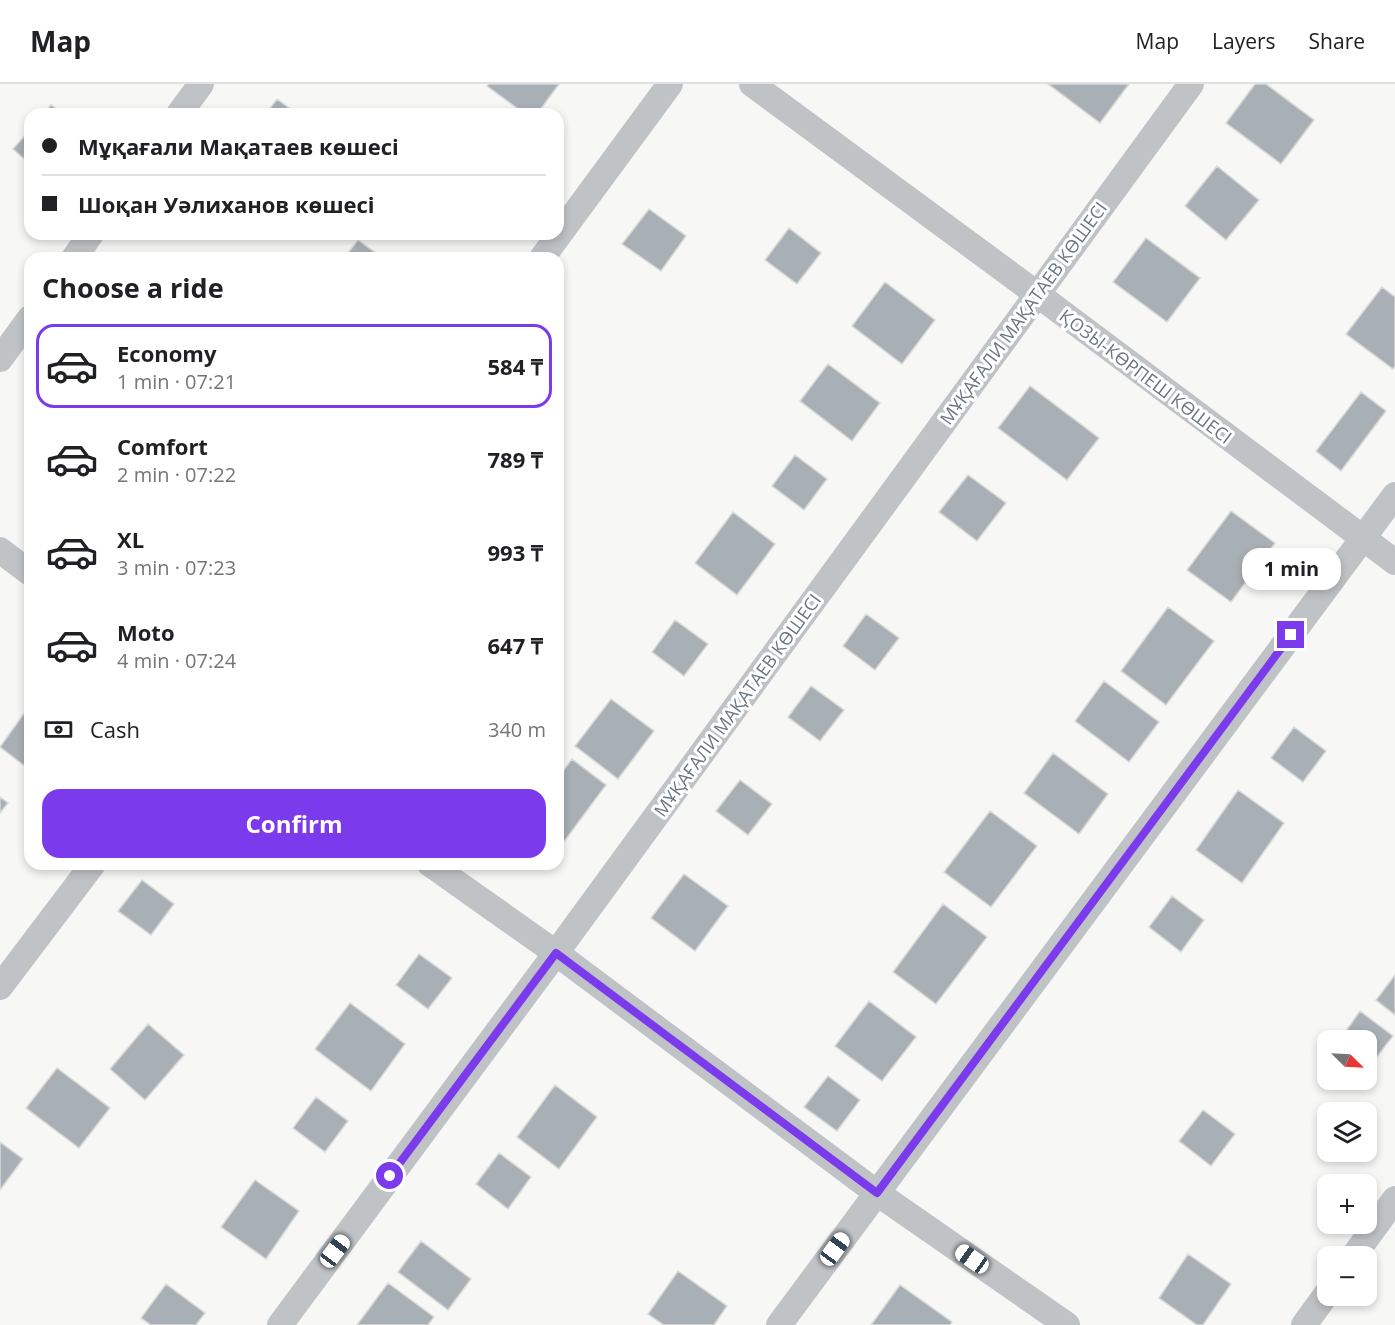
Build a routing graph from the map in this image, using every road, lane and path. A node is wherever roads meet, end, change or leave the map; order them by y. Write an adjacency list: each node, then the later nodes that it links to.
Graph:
1 (201, 84): 5 (street)
2 (670, 84): 6 (street)
3 (752, 84): 7 (street, ҚОЗЫ-КӨРПЕШ КӨШЕСІ)
4 (1191, 84): 7 (street, МҰҚАҒАЛИ МАҚАТАЕВ КӨШЕСІ)
5 (183, 108)
6 (564, 229)
7 (1037, 294): 11 (street, ҚОЗЫ-КӨРПЕШ КӨШЕСІ); 17 (street, МҰҚАҒАЛИ МАҚАТАЕВ КӨШЕСІ)
8 (24, 326): 9 (street)
9 (0, 359)
10 (1395, 495): 11 (street)
11 (1363, 539): 13 (street, ҚОЗЫ-КӨРПЕШ КӨШЕСІ); 19 (street)
12 (0, 550): 14 (street)
13 (1395, 562)
14 (24, 568)
15 (88, 870): 18 (street)
16 (438, 870): 17 (street)
17 (556, 953): 19 (street); 23 (street, МҰҚАҒАЛИ МАҚАТАЕВ КӨШЕСІ)
18 (0, 987)
19 (877, 1193): 24 (street); 25 (street)
20 (1395, 1199): 21 (street)
21 (1361, 1246)
22 (1318, 1306): 26 (street)
23 (280, 1325)
24 (779, 1325)
25 (1067, 1325)
26 (1304, 1325)

